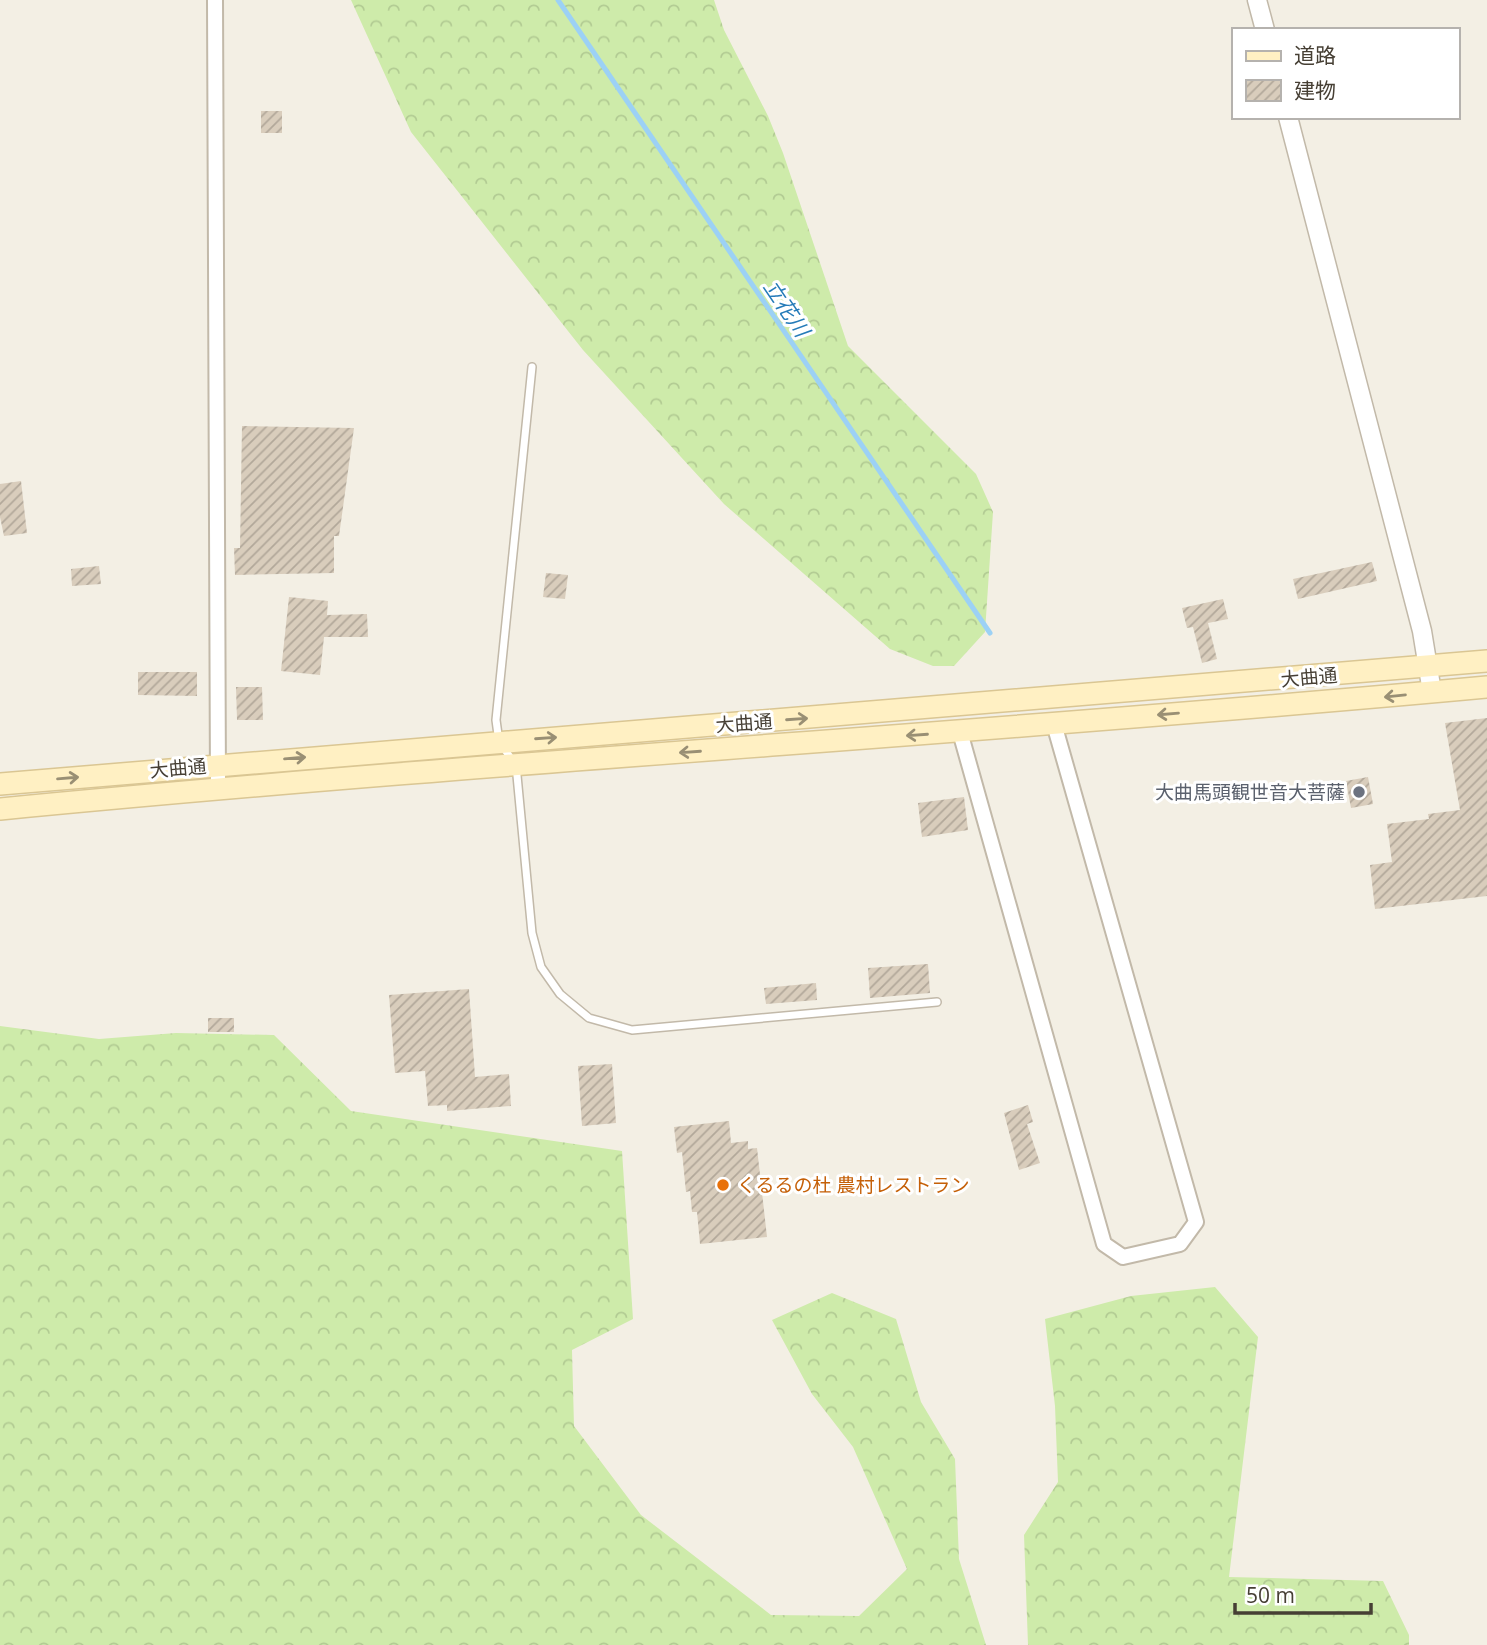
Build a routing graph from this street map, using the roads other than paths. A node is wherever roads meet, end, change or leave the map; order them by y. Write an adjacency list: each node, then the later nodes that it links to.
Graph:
1 (215, 0): 13 (street)
2 (1257, 0): 3 (street)
3 (1264, 28)
4 (1289, 119): 7 (street)
5 (532, 366): 12 (lane)
6 (1487, 662): 7 (main road, 大曲通)
7 (1428, 666): 9 (street); 12 (main road, 大曲通, one-way to 7)
8 (1487, 687): 9 (main road, 大曲通)
9 (1432, 692): 10 (main road, 大曲通, one-way to 10)
10 (1054, 724): 11 (main road, 大曲通); 11 (street)
11 (960, 732): 14 (main road, 大曲通, one-way to 14)
12 (499, 742): 13 (main road, 大曲通, one-way to 12); 14 (lane)
13 (219, 764): 15 (main road, 大曲通, one-way to 13); 16 (street)
14 (516, 765): 16 (main road, 大曲通); 18 (lane)
15 (0, 784)
16 (218, 788): 17 (main road, 大曲通)
17 (0, 809)
18 (937, 1002)

